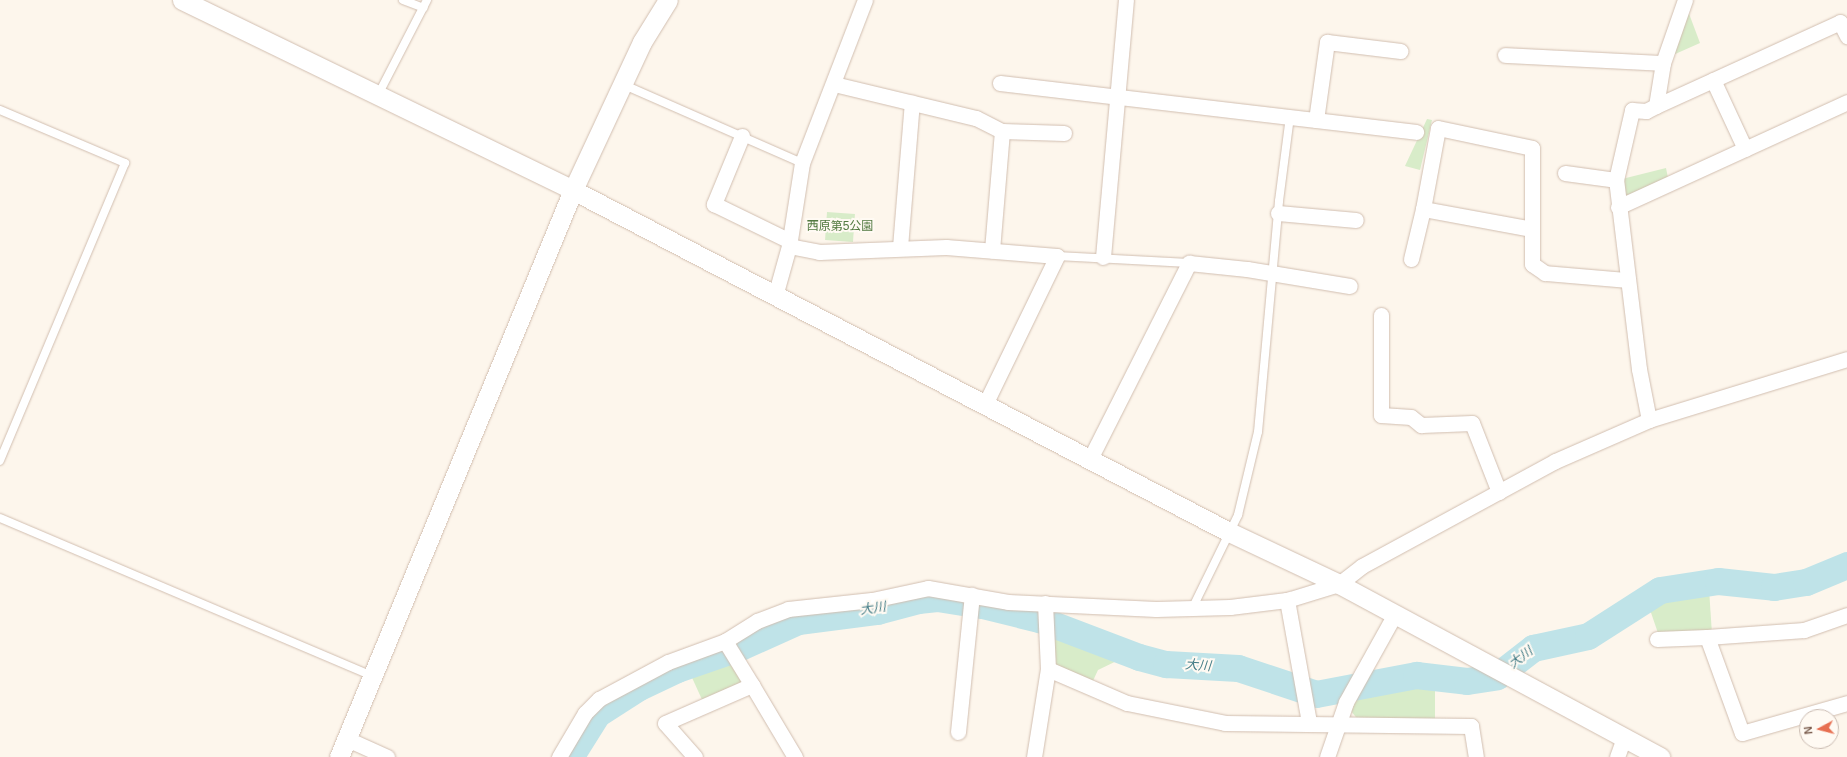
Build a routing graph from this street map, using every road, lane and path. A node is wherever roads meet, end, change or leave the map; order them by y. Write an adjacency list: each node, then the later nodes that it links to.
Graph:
1 (182, 0): 18 (street)
2 (403, 0): 8 (lane)
3 (427, 0): 8 (lane)
4 (668, 0): 15 (street)
5 (865, 0): 16 (street)
6 (1126, 0): 17 (street)
7 (1685, 0): 12 (street)
8 (424, 8): 18 (lane)
9 (1847, 36): 13 (street)
10 (1400, 51): 24 (street)
11 (1504, 55): 12 (street)
12 (1663, 63): 21 (street)
13 (1713, 80): 21 (street); 29 (street)
14 (1000, 83): 17 (street)
15 (622, 84): 28 (lane); 33 (street)
16 (834, 84): 19 (street); 30 (street)
17 (1118, 96): 23 (street); 43 (street)
18 (378, 97): 33 (street)
19 (912, 102): 25 (street); 40 (street)
20 (1847, 102): 29 (street)
21 (1656, 106): 32 (street)
22 (0, 110): 55 (lane)
23 (1290, 116): 24 (street); 36 (lane)
24 (1316, 120): 26 (street)
25 (1002, 132): 27 (street); 41 (street)
26 (1416, 132)
27 (1064, 133)
28 (742, 136): 30 (lane); 39 (street)
29 (1745, 149): 34 (street)
30 (802, 163): 39 (street)
31 (1565, 172): 32 (street)
32 (1616, 180): 34 (street)
33 (573, 190): 49 (street); 70 (street)
34 (1618, 207): 47 (street)
35 (1423, 209): 38 (street); 38 (street); 44 (street)
36 (1278, 213): 37 (street); 46 (lane)
37 (1356, 220)
38 (1532, 229): 47 (street)
39 (789, 244): 40 (street); 49 (street)
40 (900, 247): 41 (street)
41 (992, 251): 42 (street)
42 (1057, 256): 43 (lane); 52 (street)
43 (1103, 257): 45 (lane)
44 (1411, 259)
45 (1188, 264): 46 (street); 54 (street)
46 (1272, 273): 48 (street); 58 (lane)
47 (1627, 280): 53 (street)
48 (1350, 286)
49 (775, 296): 52 (street)
50 (1381, 316): 56 (street)
51 (1847, 358): 53 (street)
52 (985, 404): 54 (street)
53 (1649, 420): 56 (street)
54 (1090, 459): 58 (street)
55 (0, 461)
56 (1499, 492): 59 (street)
57 (0, 518): 70 (lane)
58 (1229, 532): 59 (street); 63 (lane)
59 (1339, 584): 61 (street); 64 (street)
60 (972, 595): 62 (street); 68 (street); 75 (street)
61 (1287, 600): 63 (street); 73 (street)
62 (1045, 608): 63 (street); 69 (street)
63 (1191, 610)
64 (1395, 614): 74 (street); 76 (street)
65 (1847, 615): 66 (street)
66 (1707, 637): 67 (street); 72 (street)
67 (1657, 639)
68 (725, 642): 71 (street); 80 (street)
69 (1048, 669): 73 (street); 83 (street)
70 (372, 676): 77 (street)
71 (752, 686): 81 (street); 82 (street)
72 (1847, 704)
73 (1309, 716): 74 (street)
74 (1338, 723): 84 (street); 85 (street)
75 (958, 732)
76 (1624, 738): 86 (street); 87 (street)
77 (347, 740): 78 (street); 79 (street)
78 (339, 757)
79 (387, 757)
80 (559, 757)
81 (695, 757)
82 (795, 757)
83 (1034, 757)
84 (1327, 757)
85 (1476, 757)
86 (1617, 757)
87 (1660, 757)

